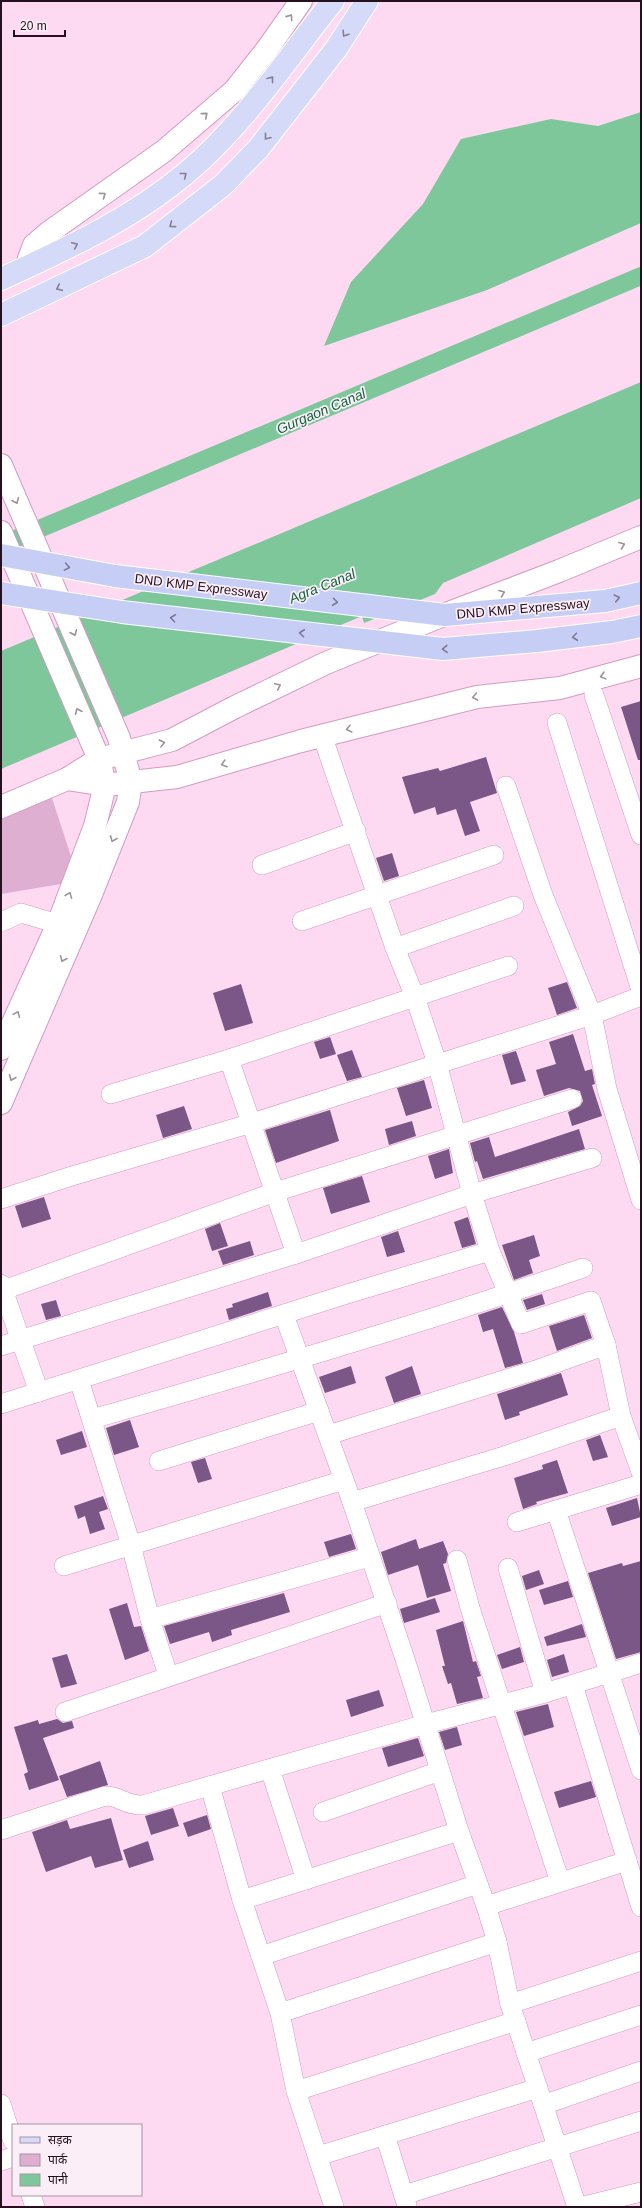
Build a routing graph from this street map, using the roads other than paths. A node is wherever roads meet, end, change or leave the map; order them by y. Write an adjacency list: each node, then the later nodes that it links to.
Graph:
1 (301, 1): 4 (street, one-way to 1)
2 (333, 1): 4 (main road, one-way to 2)
3 (366, 1): 6 (main road, one-way to 6)
4 (26, 267): 5 (main road)
5 (1, 279)
6 (1, 315)
7 (1, 465): 18 (street, one-way to 18, bridge)
8 (1, 532): 19 (street, one-way to 8, bridge)
9 (641, 538): 18 (street, one-way to 9)
10 (1, 555): 12 (highway, DND KMP Expressway, one-way to 12, bridge)
11 (1, 593): 13 (highway, one-way to 11, bridge)
12 (641, 593)
13 (641, 626)
14 (641, 666): 17 (street, one-way to 17)
15 (594, 695): 26 (street)
16 (557, 723): 38 (street)
17 (322, 735): 21 (street, one-way to 21); 25 (street)
18 (121, 745): 19 (street); 21 (street)
19 (96, 753): 20 (street); 22 (street)
20 (67, 779): 22 (street); 24 (street)
21 (130, 782): 22 (street); 47 (street, one-way to 47)
22 (105, 784): 35 (street, one-way to 22)
23 (506, 786): 41 (street)
24 (1, 807)
25 (356, 831): 28 (street); 29 (street)
26 (641, 835)
27 (494, 855): 29 (street)
28 (262, 865)
29 (378, 897): 33 (street); 36 (street)
30 (514, 906): 36 (street)
31 (21, 913): 32 (street); 34 (street); 35 (street)
32 (1, 914)
33 (302, 921)
34 (1, 922)
35 (58, 924): 42 (street, one-way to 35)
36 (394, 948): 40 (street)
37 (508, 966): 40 (street)
38 (641, 990)
39 (641, 996): 41 (street)
40 (415, 997): 43 (street); 44 (street)
41 (592, 1015): 44 (street); 54 (street)
42 (1, 1050)
43 (229, 1059): 45 (street); 48 (street)
44 (437, 1064): 48 (street); 49 (street)
45 (111, 1094)
46 (572, 1099): 49 (street)
47 (1, 1102)
48 (252, 1123): 51 (street); 53 (street)
49 (457, 1134): 51 (street); 52 (street)
50 (592, 1158): 52 (street)
51 (275, 1192): 56 (street); 58 (street)
52 (472, 1194): 55 (street); 56 (street)
53 (1, 1199)
54 (641, 1200)
55 (490, 1251): 59 (street); 60 (street)
56 (296, 1254): 61 (street)
57 (583, 1268): 59 (street)
58 (2, 1288): 61 (street)
59 (508, 1295): 62 (street); 64 (street)
60 (284, 1315): 64 (street); 65 (street)
61 (20, 1341): 63 (street); 66 (street)
62 (606, 1345): 69 (street); 71 (street)
63 (1, 1346)
64 (300, 1360): 68 (street); 70 (street)
65 (78, 1380): 66 (street); 70 (street)
66 (38, 1392): 67 (street)
67 (1, 1404)
68 (318, 1411): 71 (street); 72 (street)
69 (621, 1416): 73 (street); 76 (street)
70 (92, 1419): 79 (street)
71 (328, 1436): 74 (street)
72 (158, 1461)
73 (641, 1472)
74 (344, 1480): 76 (street); 79 (street)
75 (641, 1484): 77 (street)
76 (352, 1502): 80 (street)
77 (556, 1510): 78 (street); 87 (street)
78 (517, 1522)
79 (131, 1546): 82 (street); 85 (street)
80 (369, 1557): 84 (street); 85 (street)
81 (457, 1560): 91 (street)
82 (64, 1566)
83 (508, 1568): 90 (street)
84 (387, 1603): 88 (street); 93 (street)
85 (150, 1619): 88 (street)
86 (641, 1663): 87 (street)
87 (610, 1673): 89 (street); 95 (street)
88 (168, 1675): 92 (street)
89 (573, 1684): 90 (street); 101 (street)
90 (545, 1694): 91 (street)
91 (502, 1705): 93 (street); 103 (street)
92 (65, 1712)
93 (426, 1724): 94 (street); 96 (street)
94 (270, 1769): 97 (street); 102 (street)
95 (641, 1770)
96 (440, 1771): 98 (street); 100 (street)
97 (210, 1786): 99 (street); 105 (street)
98 (323, 1812)
99 (1, 1830)
100 (459, 1832): 102 (street); 104 (street)
101 (627, 1862): 103 (street); 107 (street)
102 (306, 1880): 105 (street)
103 (560, 1882): 106 (street)
104 (478, 1884): 106 (street); 109 (street)
105 (242, 1900): 109 (street)
106 (486, 1906): 108 (street)
107 (641, 1907)
108 (497, 1942): 111 (street); 112 (street)
109 (261, 1956): 111 (street)
110 (641, 1961): 112 (street)
111 (280, 2013): 116 (street)
112 (513, 2013): 114 (street); 116 (street)
113 (641, 2015): 114 (street)
114 (526, 2053): 117 (street)
115 (641, 2071): 117 (street)
116 (296, 2091): 123 (street)
117 (540, 2097): 120 (street); 122 (street)
118 (1, 2104): 121 (street)
119 (641, 2121): 122 (street)
120 (385, 2135): 123 (street); 128 (street)
121 (12, 2138)
122 (557, 2148): 128 (street); 131 (street)
123 (318, 2156): 130 (street)
124 (12, 2157): 125 (street)
125 (1, 2161)
126 (641, 2192): 132 (street)
127 (31, 2196): 129 (street)
128 (406, 2201)
129 (35, 2207)
130 (334, 2207)
131 (577, 2207)
132 (580, 2207)

